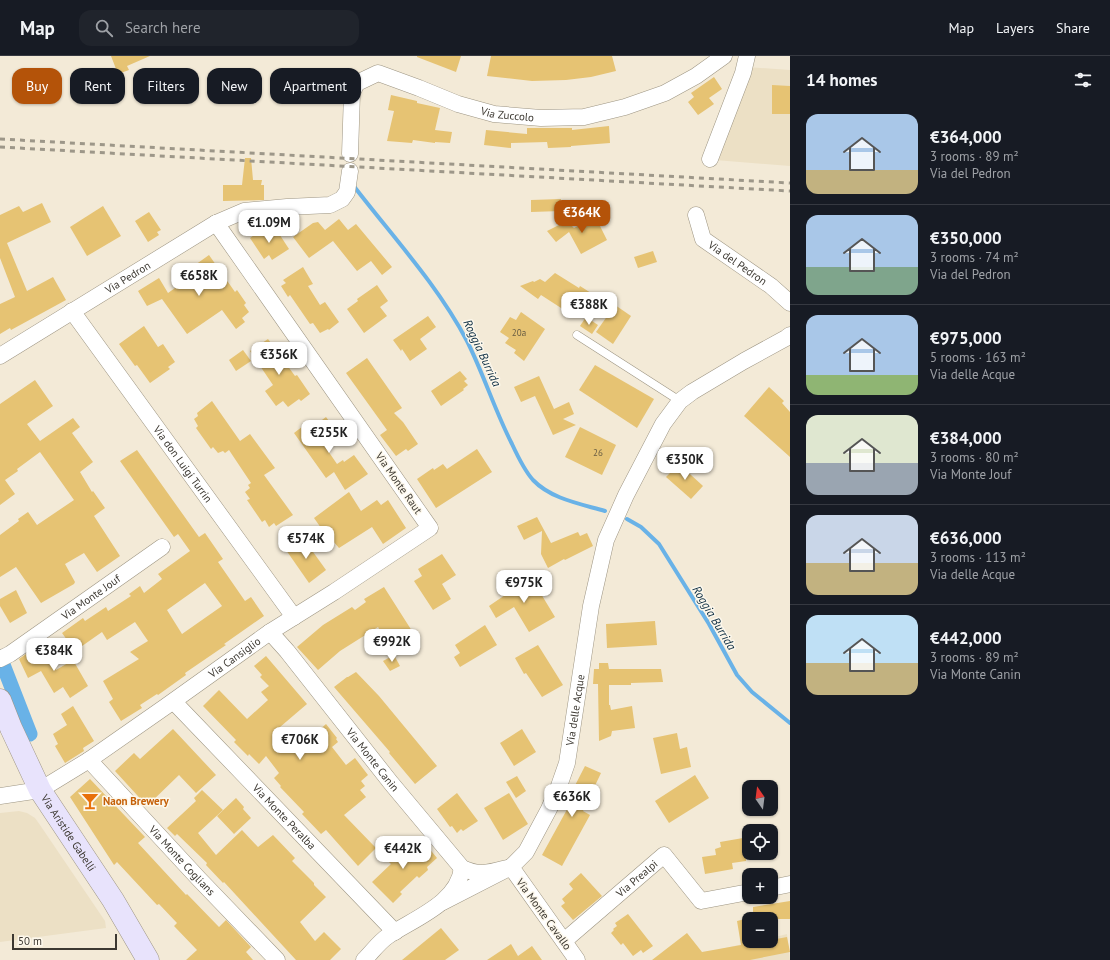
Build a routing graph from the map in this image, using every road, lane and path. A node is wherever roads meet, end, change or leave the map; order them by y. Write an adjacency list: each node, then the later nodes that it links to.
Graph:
1 (724, 56): 3 (street, Via Zuccolo)
2 (746, 56): 4 (street)
3 (350, 154)
4 (710, 159)
5 (350, 171): 7 (street, Via Pedron)
6 (696, 215): 8 (street, Via del Pedron)
7 (216, 223): 9 (street, Via Pedron); 14 (street, Via Monte Raut)
8 (790, 303)
9 (72, 311): 12 (street, Via Pedron); 16 (street, Via don Luigi Turrin)
10 (577, 335): 13 (lane)
11 (790, 335): 13 (street)
12 (0, 356)
13 (680, 401): 24 (street, Via delle Acque)
14 (430, 528): 16 (street, Via Cansiglio)
15 (162, 548): 18 (street, Via Monte Jouf)
16 (294, 617): 17 (street, Via Cansiglio)
17 (270, 632): 20 (street, Via Cansiglio); 25 (street, Via Monte Canin)
18 (5, 657)
19 (0, 700): 22 (main road, Via Aristide Gabelli)
20 (174, 702): 21 (street, Via Cansiglio); 30 (street, Via Monte Peralba)
21 (89, 760): 22 (street, Via Cansiglio); 33 (street, Via Monte Coglians)
22 (40, 790): 23 (street); 32 (main road, Via Aristide Gabelli)
23 (0, 796)
24 (511, 867): 25 (street); 29 (street, Via delle Acque); 31 (street, Via Monte Cavallo)
25 (462, 868): 29 (street, Via delle Acque)
26 (790, 884): 27 (street)
27 (778, 887)
28 (742, 893): 31 (street, Via Prealpi)
29 (443, 902): 30 (street, Via delle Acque)
30 (395, 932): 34 (street, Via delle Acque)
31 (564, 941): 35 (street, Via Monte Cavallo)
32 (148, 960)
33 (277, 960)
34 (364, 960)
35 (577, 960)

